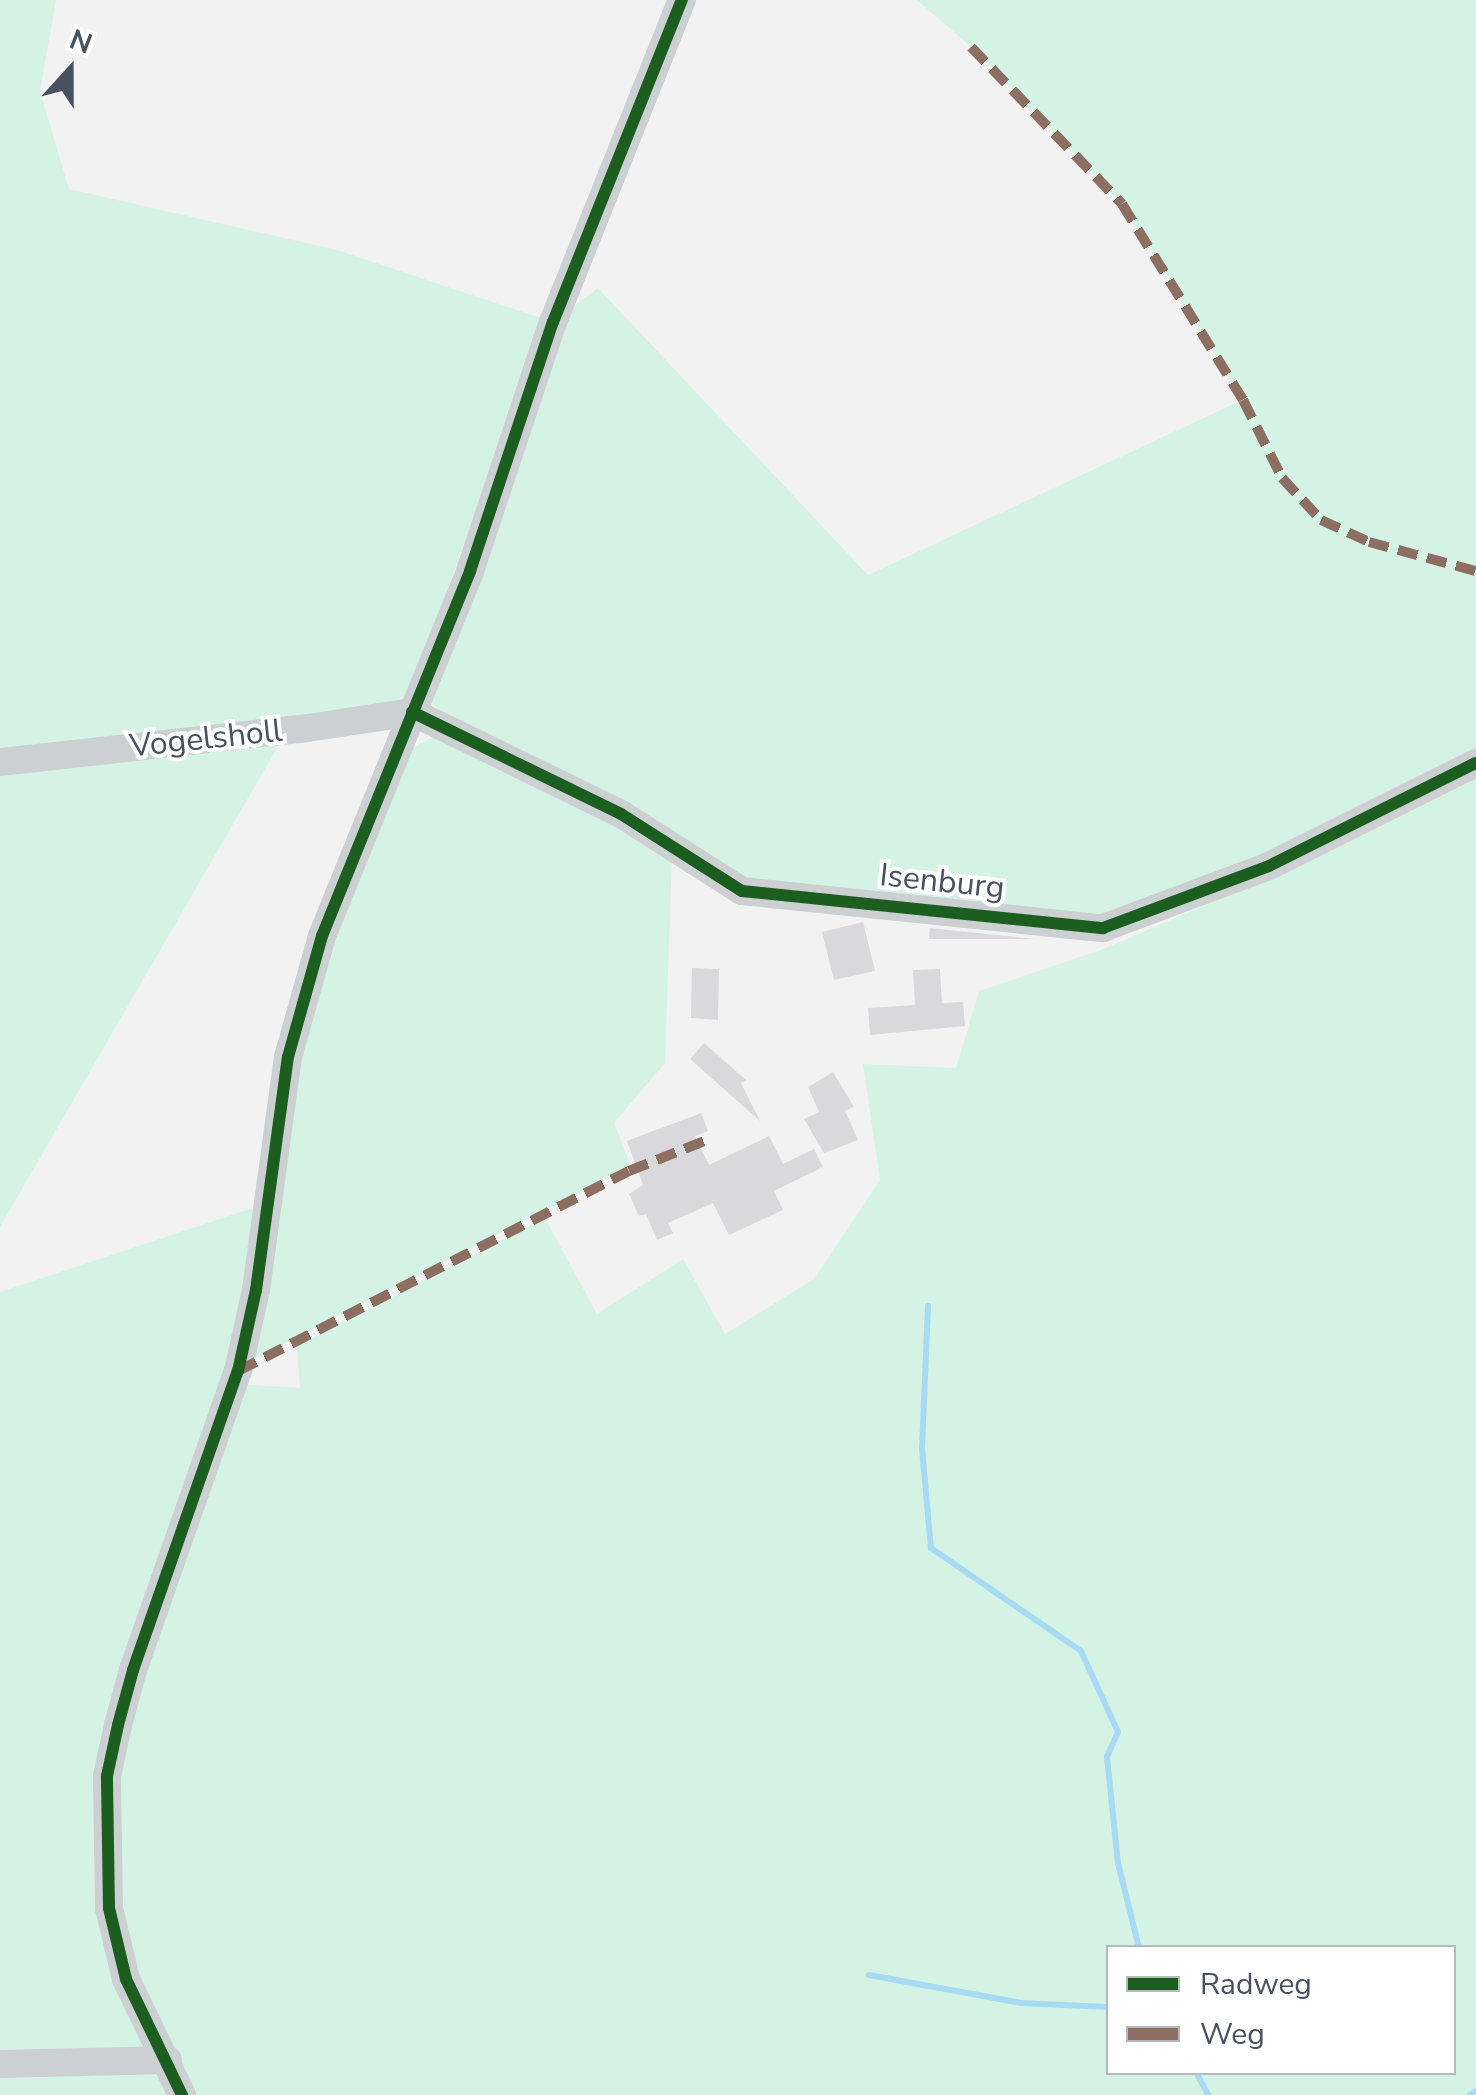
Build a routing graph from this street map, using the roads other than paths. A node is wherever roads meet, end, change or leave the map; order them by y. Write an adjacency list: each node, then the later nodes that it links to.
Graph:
1 (682, 0): 2 (street)
2 (412, 712): 3 (street, Vogelsholl); 4 (street, Isenburg); 5 (street)
3 (0, 762)
4 (1476, 763)
5 (168, 2060): 6 (street); 7 (street)
6 (0, 2064)
7 (182, 2095)

